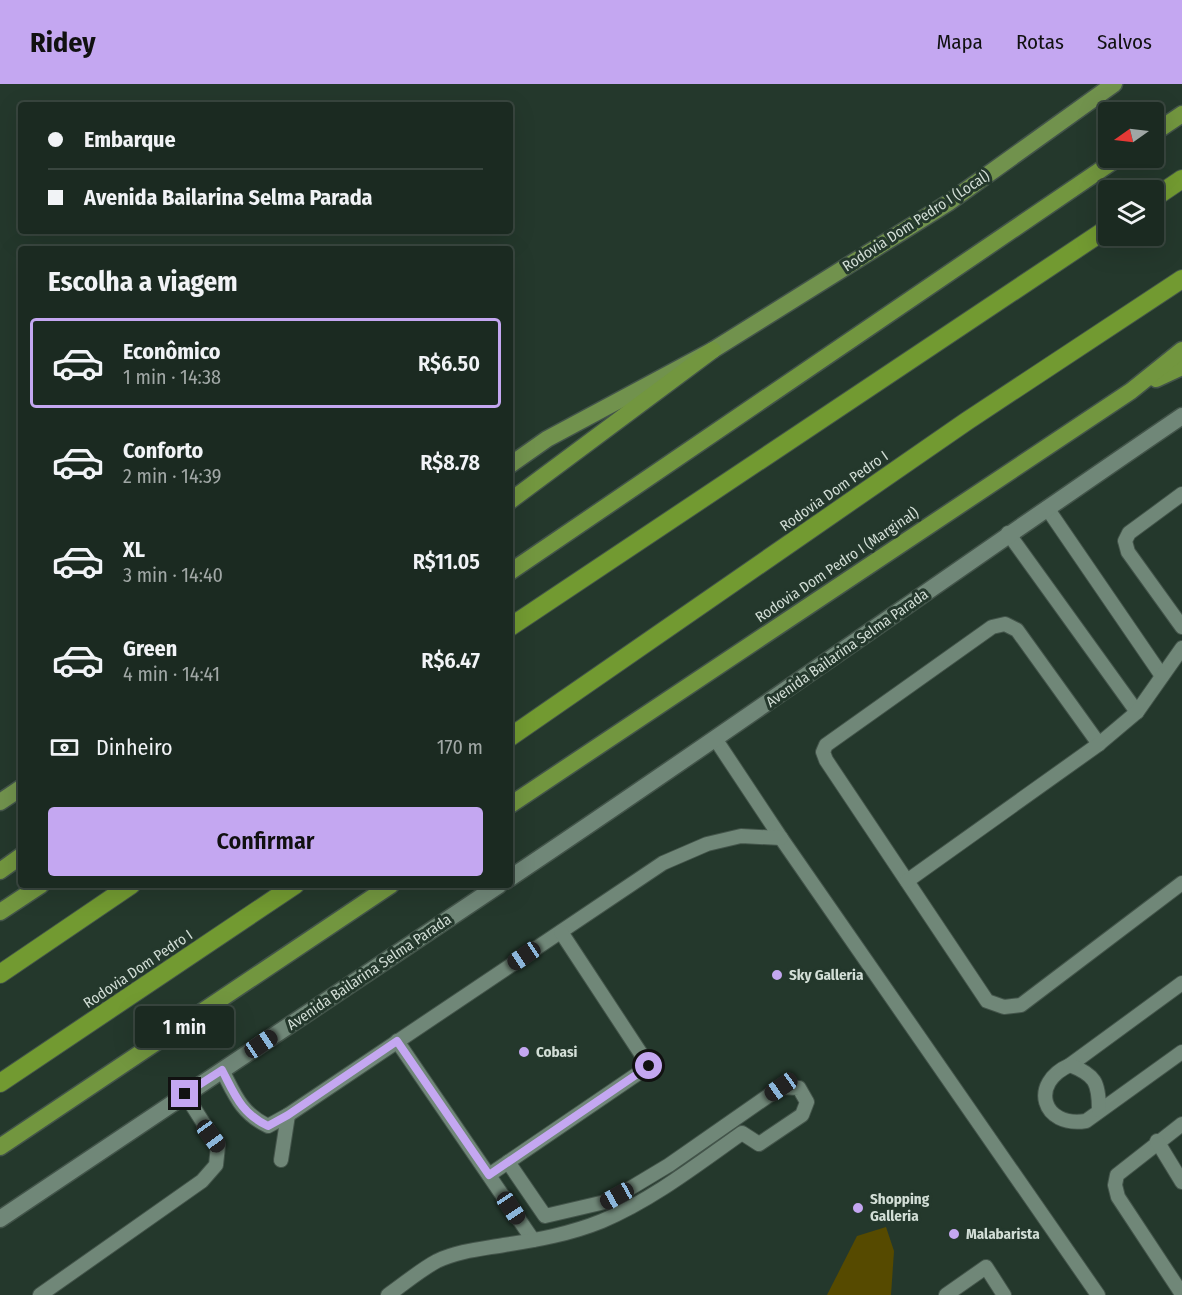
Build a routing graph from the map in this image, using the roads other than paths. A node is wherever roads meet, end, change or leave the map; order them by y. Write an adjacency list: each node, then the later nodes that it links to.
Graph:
1 (1114, 84): 9 (main road, Rodovia Dom Pedro I (Local))
2 (1182, 114): 3 (highway)
3 (1164, 126)
4 (1103, 168): 19 (highway)
5 (1182, 179): 6 (highway)
6 (1164, 191)
7 (1098, 235): 20 (highway)
8 (1182, 279): 25 (highway, Rodovia Dom Pedro I)
9 (713, 350): 14 (main road, Rodovia Dom Pedro I (Local)); 16 (highway)
10 (1182, 350): 12 (highway, Rodovia Dom Pedro I (Marginal))
11 (1182, 367): 12 (highway)
12 (1131, 391): 30 (highway, Rodovia Dom Pedro I (Marginal))
13 (1182, 416): 17 (street, Avenida Bailarina Selma Parada)
14 (513, 463)
15 (1182, 494): 21 (lane)
16 (513, 499)
17 (1047, 508): 18 (street, Avenida Bailarina Selma Parada); 23 (lane)
18 (1008, 533): 24 (lane); 26 (street, Avenida Bailarina Selma Parada)
19 (513, 570)
20 (513, 625)
21 (1182, 627)
22 (1182, 648): 23 (lane)
23 (1162, 676): 24 (lane)
24 (1137, 712): 27 (lane)
25 (513, 735)
26 (716, 740): 31 (lane); 34 (street, Avenida Bailarina Selma Parada)
27 (1099, 744): 35 (lane); 35 (lane)
28 (18, 790): 29 (main road)
29 (0, 802)
30 (513, 804)
31 (781, 838): 43 (lane); 70 (lane)
32 (18, 858): 33 (highway)
33 (0, 871)
34 (513, 876)
35 (907, 881): 36 (lane)
36 (1182, 883)
37 (36, 888): 42 (highway)
38 (127, 888): 44 (highway)
39 (291, 888): 50 (highway, Rodovia Dom Pedro I)
40 (387, 888): 56 (highway)
41 (495, 888): 49 (street, Avenida Bailarina Selma Parada)
42 (0, 912)
43 (561, 932): 46 (lane); 58 (lane)
44 (0, 974)
45 (1182, 983): 48 (lane)
46 (397, 1041): 53 (lane); 59 (lane)
47 (1182, 1052): 52 (lane)
48 (1070, 1065): 52 (lane); 52 (lane)
49 (222, 1070): 51 (street, Avenida Bailarina Selma Parada); 53 (lane)
50 (0, 1083)
51 (185, 1094): 61 (street, Avenida Bailarina Selma Parada); 65 (lane)
52 (1099, 1110)
53 (288, 1115): 57 (lane)
54 (1182, 1124): 55 (lane)
55 (1157, 1142): 60 (lane); 64 (lane)
56 (0, 1147)
57 (281, 1160)
58 (508, 1162): 59 (lane); 62 (lane)
59 (489, 1175): 62 (lane)
60 (1182, 1182)
61 (0, 1219)
62 (534, 1240): 63 (lane)
63 (412, 1279): 66 (lane); 67 (lane)
64 (1182, 1294)
65 (40, 1295)
66 (388, 1295)
67 (411, 1295)
68 (946, 1295): 69 (lane)
69 (1004, 1295)
70 (1098, 1295)

